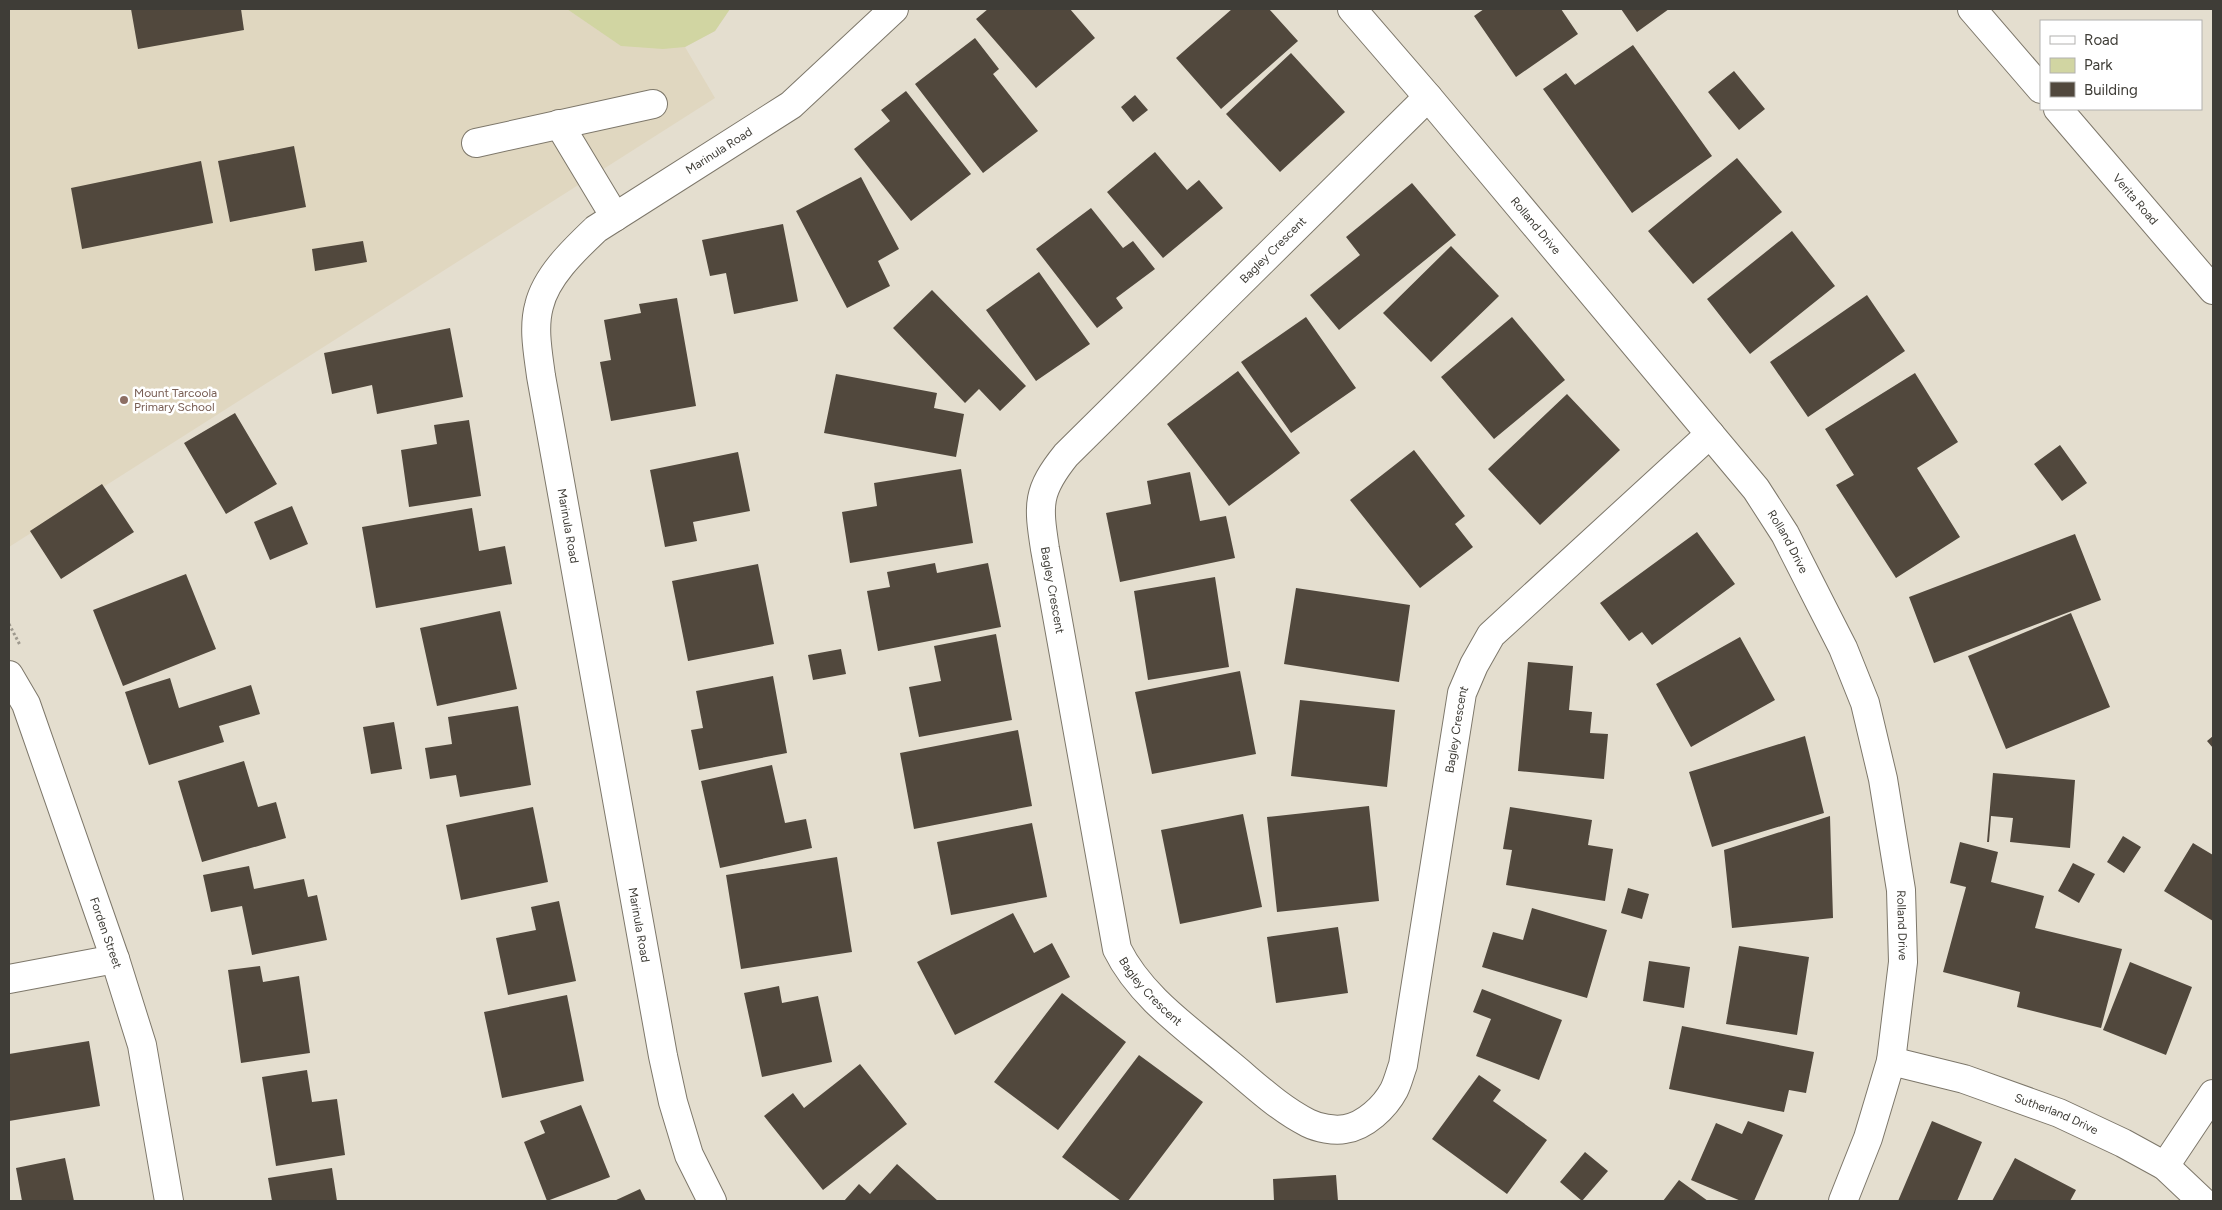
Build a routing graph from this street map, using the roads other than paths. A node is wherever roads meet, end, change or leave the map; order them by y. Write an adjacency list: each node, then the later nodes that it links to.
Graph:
1 (894, 9): 10 (street, Marinula Road)
2 (1352, 9): 5 (street, Rolland Drive)
3 (1972, 9): 4 (street)
4 (2040, 88)
5 (1428, 97): 12 (street, Rolland Drive); 12 (street, Bagley Crescent)
6 (653, 104): 8 (street)
7 (2059, 110): 11 (street, Verita Road)
8 (559, 124): 9 (street); 10 (street)
9 (476, 142)
10 (615, 217): 20 (street, Marinula Road)
11 (2213, 290)
12 (1710, 434): 16 (street, Rolland Drive)
13 (9, 675): 14 (street, Forden Street)
14 (115, 959): 15 (street); 19 (street, Forden Street)
15 (9, 979)
16 (1892, 1061): 18 (street, Sutherland Drive); 21 (street, Rolland Drive)
17 (2213, 1094): 18 (street)
18 (2165, 1166): 22 (street, Sutherland Drive)
19 (169, 1201)
20 (712, 1201)
21 (1844, 1201)
22 (2202, 1201)

